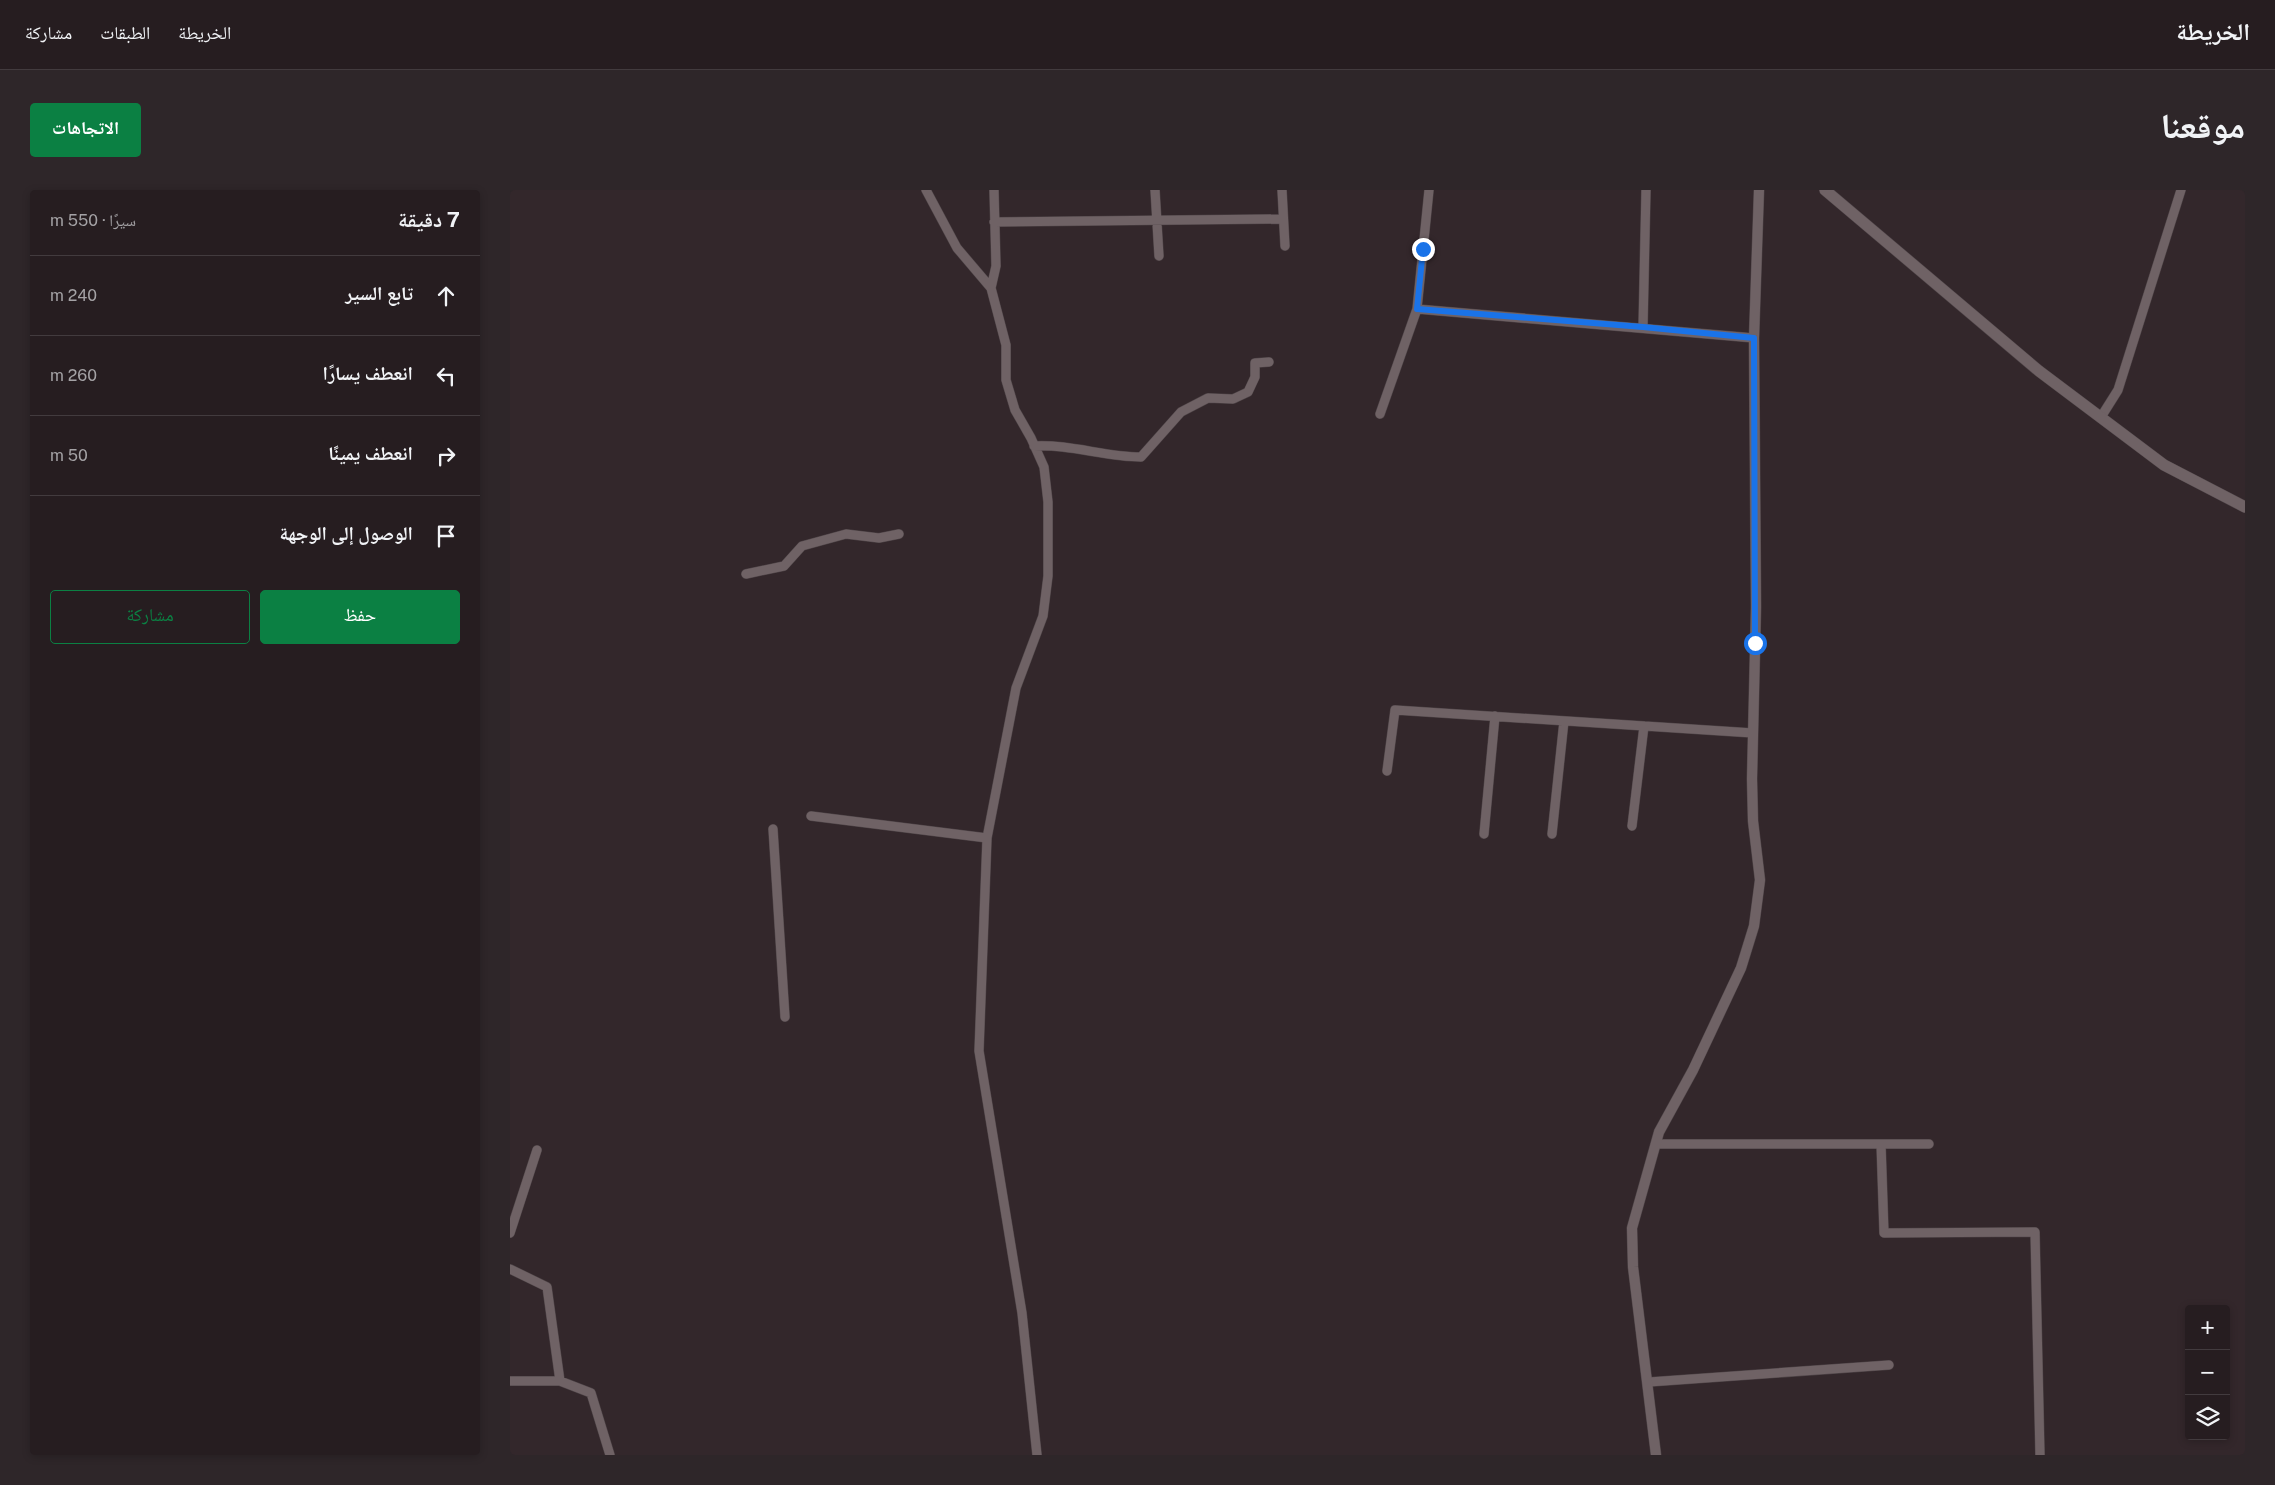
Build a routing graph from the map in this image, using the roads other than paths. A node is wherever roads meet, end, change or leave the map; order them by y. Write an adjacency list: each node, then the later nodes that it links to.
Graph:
1 (926, 190): 15 (street)
2 (994, 190): 12 (street)
3 (1155, 190): 11 (street)
4 (1282, 190): 10 (street)
5 (1429, 190): 16 (street)
6 (1646, 190): 17 (street)
7 (1759, 190): 18 (street)
8 (1825, 190): 21 (main road)
9 (2181, 190): 21 (street)
10 (1283, 218): 11 (street); 13 (street)
11 (1156, 220): 12 (street); 14 (street)
12 (994, 222): 15 (street)
13 (1285, 246)
14 (1159, 256)
15 (991, 288): 22 (street)
16 (1417, 309): 17 (street); 20 (street)
17 (1643, 327): 18 (street)
18 (1754, 338): 29 (street)
19 (1269, 362): 22 (street)
20 (1380, 414)
21 (2101, 418): 23 (main road)
22 (1034, 446): 36 (street)
23 (2245, 507)
24 (899, 534): 25 (street)
25 (746, 574)
26 (1495, 716): 27 (street); 30 (street); 34 (street)
27 (1564, 721): 28 (street); 35 (street)
28 (1644, 726): 29 (street); 32 (street)
29 (1753, 733): 38 (street)
30 (1387, 771)
31 (811, 816): 36 (street)
32 (1632, 826)
33 (773, 829): 37 (street)
34 (1484, 834)
35 (1552, 834)
36 (987, 838): 49 (street)
37 (785, 1017)
38 (1656, 1144): 39 (street); 47 (street)
39 (1880, 1144): 40 (street); 51 (street)
40 (1929, 1144)
41 (537, 1150): 42 (street)
42 (510, 1233)
43 (510, 1269): 45 (street)
44 (1889, 1365): 47 (street)
45 (560, 1381): 46 (street); 48 (street)
46 (510, 1382)
47 (1648, 1382): 50 (street)
48 (610, 1455)
49 (1036, 1455)
50 (1656, 1455)
51 (2040, 1455)

